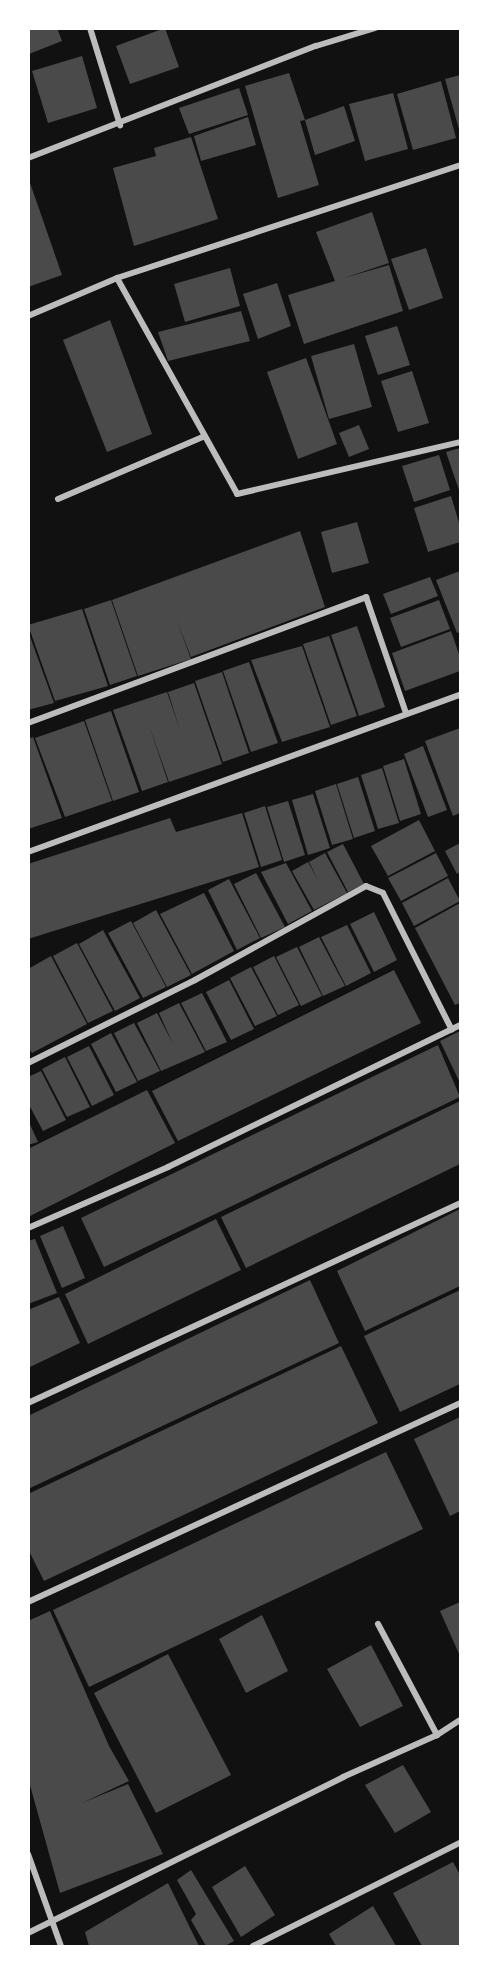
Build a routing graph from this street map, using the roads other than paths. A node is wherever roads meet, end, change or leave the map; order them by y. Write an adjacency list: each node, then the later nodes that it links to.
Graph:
1 (90, 28): 3 (street)
2 (375, 28): 3 (street)
3 (120, 125): 4 (street)
4 (28, 158)
5 (460, 165): 6 (street)
6 (117, 278): 7 (street); 8 (street)
7 (28, 316)
8 (203, 437): 9 (street); 10 (street)
9 (460, 442)
10 (58, 499)
11 (460, 695): 12 (street)
12 (406, 713): 13 (street); 14 (street)
13 (28, 723)
14 (28, 852)
15 (460, 1026): 16 (street)
16 (452, 1030): 17 (street); 19 (street)
17 (28, 1063)
18 (460, 1203): 20 (street)
19 (28, 1228)
20 (28, 1403)
21 (460, 1403): 22 (street)
22 (28, 1602)
23 (378, 1624): 25 (street)
24 (460, 1720): 25 (street)
25 (437, 1735): 28 (street)
26 (460, 1843): 31 (street)
27 (28, 1854): 28 (street)
28 (52, 1921): 29 (street); 30 (street)
29 (28, 1933)
30 (61, 1947)
31 (253, 1947)

